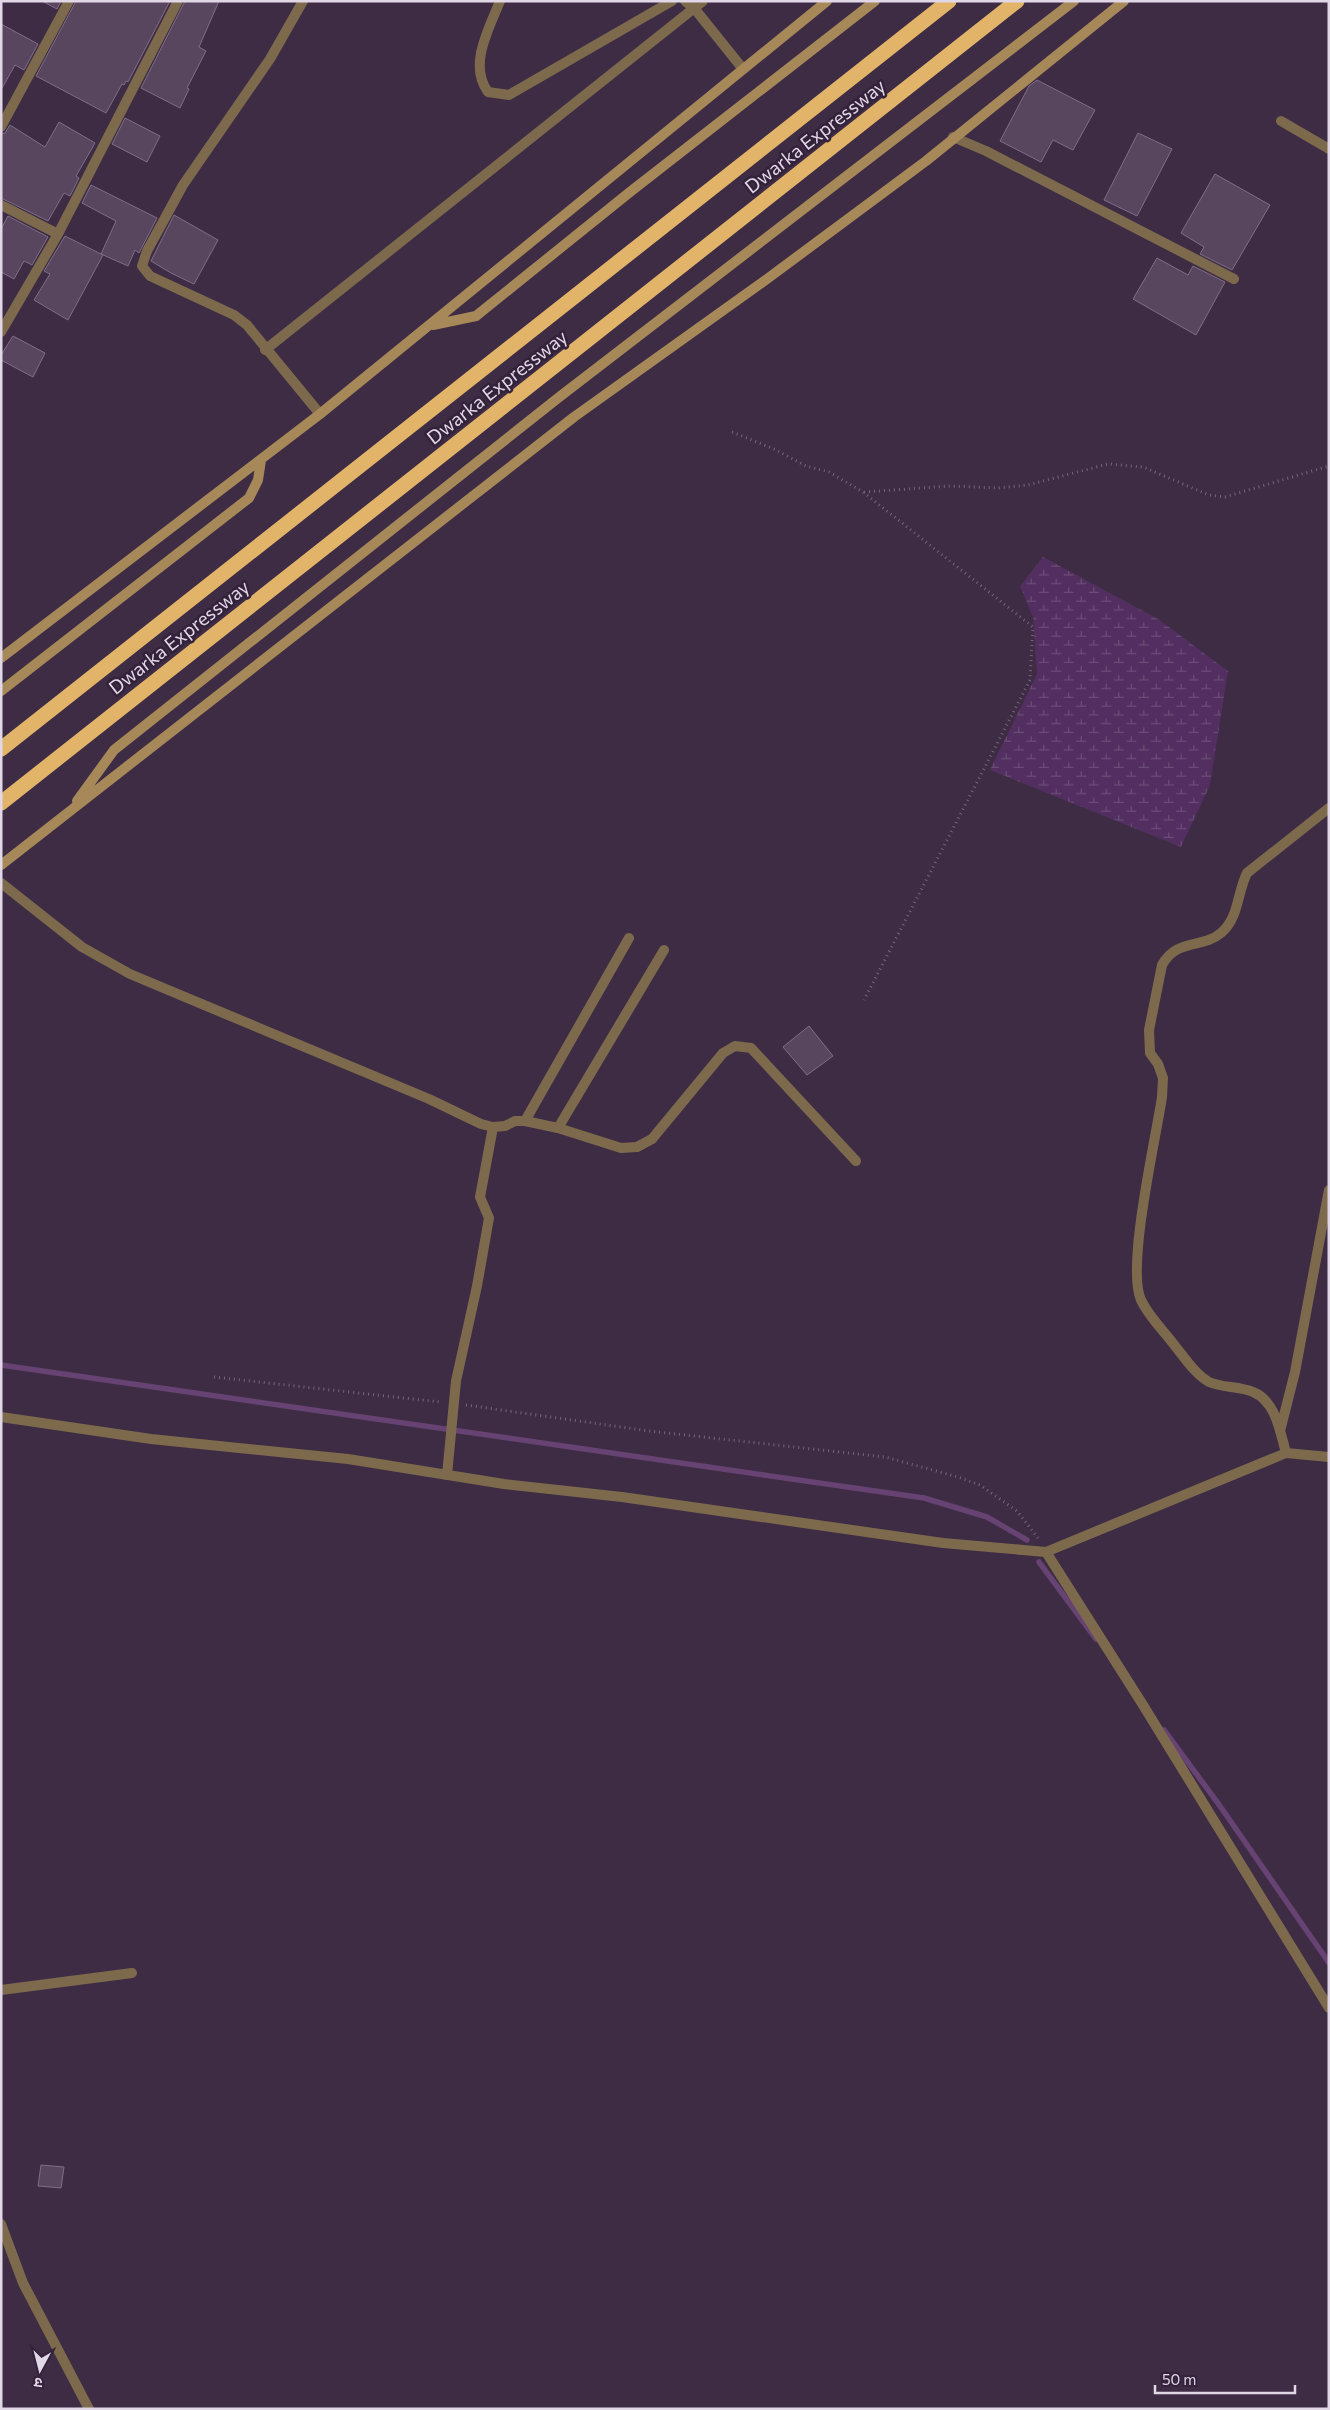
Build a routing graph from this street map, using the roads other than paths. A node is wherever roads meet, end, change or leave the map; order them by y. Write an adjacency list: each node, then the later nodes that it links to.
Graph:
1 (69, 1): 17 (street)
2 (178, 1): 21 (street)
3 (302, 1): 25 (street)
4 (500, 1): 5 (street)
5 (672, 1)
6 (685, 1): 14 (street)
7 (703, 1): 14 (street)
8 (827, 1): 15 (street)
9 (875, 1): 23 (street)
10 (949, 1): 30 (highway, Dwarka Expressway)
11 (1018, 1): 31 (highway, Dwarka Expressway)
12 (1074, 1): 33 (street)
13 (1124, 1): 18 (street)
14 (694, 8): 15 (street); 25 (street)
15 (743, 68): 23 (street)
16 (1281, 120): 19 (street)
17 (1, 128)
18 (953, 137): 22 (street); 33 (street)
19 (1329, 148)
20 (1, 205): 21 (street)
21 (58, 234): 24 (street)
22 (1234, 279)
23 (429, 326): 26 (street)
24 (1, 332)
25 (265, 350): 26 (street)
26 (320, 414): 27 (street)
27 (261, 460): 28 (street); 29 (street)
28 (1, 658)
29 (1, 691)
30 (1, 749)
31 (1, 803)
32 (1329, 808): 44 (street)
33 (69, 812): 34 (street)
34 (1, 865)
35 (1, 883): 39 (street)
36 (629, 938): 38 (street)
37 (664, 950): 40 (street)
38 (525, 1121): 39 (street); 40 (street)
39 (493, 1127): 47 (street)
40 (558, 1128): 41 (street)
41 (856, 1161)
42 (1329, 1190): 44 (street)
43 (1, 1417): 47 (street)
44 (1280, 1432): 45 (street)
45 (1286, 1453): 46 (street); 48 (street)
46 (1329, 1457)
47 (447, 1475): 48 (street)
48 (1046, 1552): 51 (street)
49 (132, 1972): 50 (street)
50 (1, 1990)
51 (1329, 2008)
52 (1, 2224): 53 (street)
53 (88, 2409)

